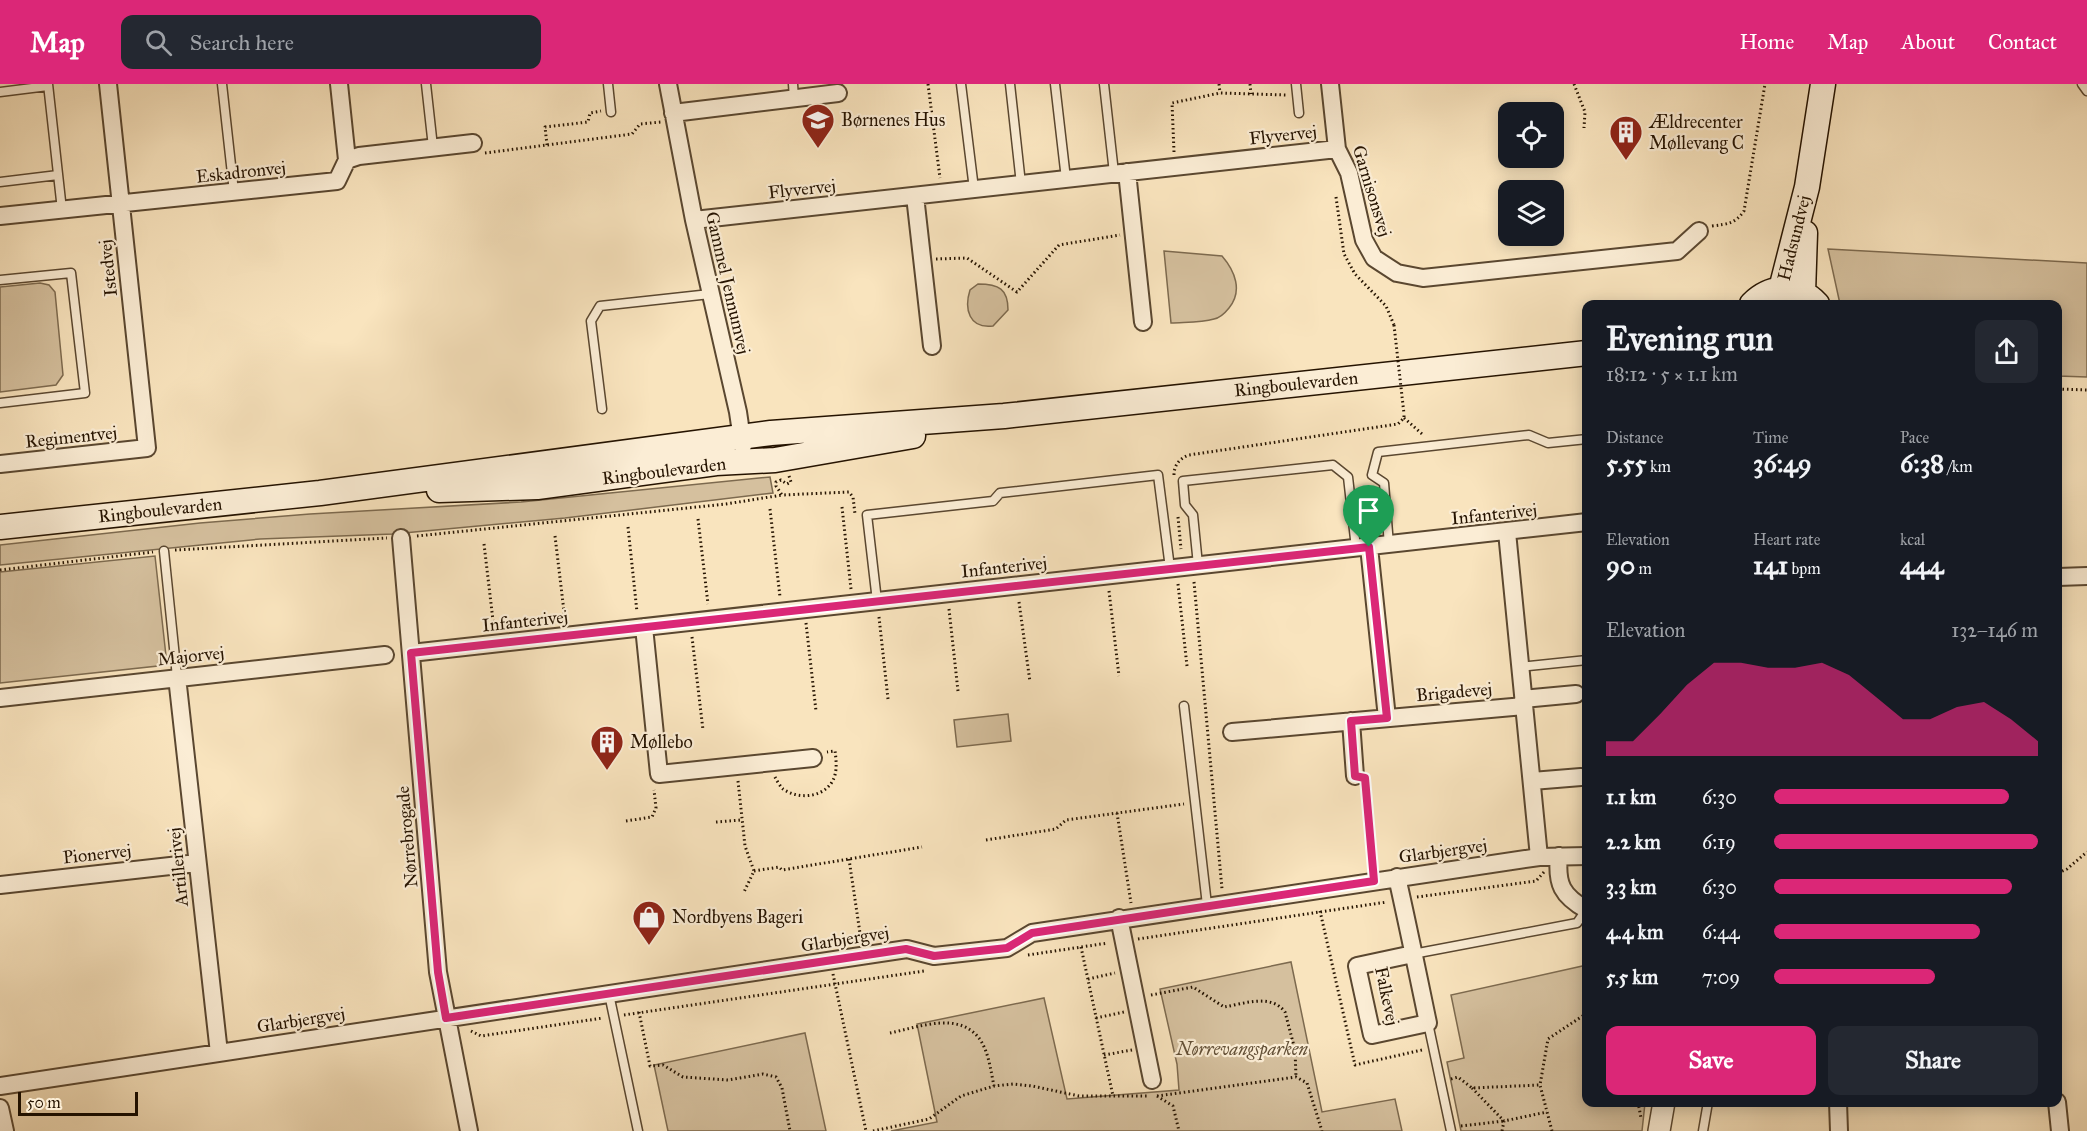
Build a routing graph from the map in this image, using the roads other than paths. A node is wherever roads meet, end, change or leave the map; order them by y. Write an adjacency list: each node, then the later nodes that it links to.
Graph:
1 (108, 84): 35 (street, Istedvej)
2 (222, 84): 33 (lane)
3 (339, 84): 26 (street)
4 (426, 84): 24 (lane)
5 (608, 84): 20 (lane)
6 (668, 84): 22 (street, Gammel Jennumvej)
7 (962, 84): 32 (lane)
8 (1010, 84): 31 (lane)
9 (1055, 84): 29 (lane)
10 (1104, 84): 27 (lane)
11 (1296, 84): 21 (lane)
12 (1330, 84): 25 (street, Garnisonsvej)
13 (1823, 84): 42 (main road, Hadsundvej)
14 (2082, 84): 17 (lane)
15 (48, 85): 18 (lane); 28 (lane)
16 (793, 91): 19 (street); 22 (street)
17 (2087, 91)
18 (0, 92)
19 (838, 93)
20 (611, 111)
21 (1299, 113)
22 (674, 117): 38 (street, Gammel Jennumvej)
23 (473, 143): 24 (street)
24 (433, 147): 26 (street)
25 (1337, 149): 27 (street, Flyvervej); 39 (street, Garnisonsvej)
26 (347, 160): 33 (street, Eskadronvej)
27 (1120, 173): 29 (street, Flyvervej); 44 (street)
28 (58, 175): 30 (lane); 36 (lane)
29 (1066, 179): 31 (street, Flyvervej)
30 (0, 182)
31 (1021, 184): 32 (street, Flyvervej)
32 (974, 189): 34 (street, Flyvervej)
33 (234, 192): 35 (street, Eskadronvej)
34 (915, 196): 38 (street, Flyvervej); 45 (street)
35 (121, 204): 36 (street, Eskadronvej); 51 (street, Istedvej)
36 (62, 210): 37 (street, Eskadronvej)
37 (0, 216)
38 (694, 220): 41 (street, Gammel Jennumvej)
39 (1699, 231)
40 (0, 280): 47 (lane)
41 (710, 294): 48 (lane); 52 (street, Gammel Jennumvej)
42 (1800, 296): 43 (main road)
43 (1756, 300)
44 (1143, 322)
45 (932, 346)
46 (1582, 354): 49 (main road, Ringboulevarden)
47 (0, 403)
48 (602, 409)
49 (1004, 416): 52 (main road, Ringboulevarden); 52 (main road, Ringboulevarden)
50 (1582, 440): 58 (lane)
51 (147, 448): 53 (street, Regimentvej)
52 (744, 450): 55 (main road, Ringboulevarden)
53 (0, 464)
54 (1582, 523): 56 (street, Infanterivej)
55 (0, 527)
56 (1507, 532): 58 (street, Infanterivej); 69 (street)
57 (401, 538): 66 (street, Nørrebrogade)
58 (1389, 545): 59 (street, Infanterivej)
59 (1363, 547): 61 (street, Infanterivej); 61 (lane); 75 (street)
60 (164, 551): 70 (lane)
61 (1184, 566): 64 (street, Infanterivej); 64 (lane)
62 (2087, 576): 63 (street)
63 (2062, 577)
64 (877, 601): 65 (street, Infanterivej)
65 (641, 627): 66 (street, Infanterivej); 78 (street)
66 (411, 653): 94 (street, Nørrebrogade)
67 (386, 656): 70 (street, Majorvej)
68 (1582, 661): 69 (lane)
69 (1520, 667): 73 (street)
70 (177, 677): 72 (street, Majorvej); 85 (street, Artillerivej)
71 (1576, 693): 73 (street, Brigadevej)
72 (0, 698)
73 (1524, 702): 75 (street, Brigadevej); 81 (street)
74 (1184, 706): 88 (lane)
75 (1387, 718): 76 (street, Brigadevej)
76 (1351, 721): 77 (street, Brigadevej); 79 (street)
77 (1232, 732)
78 (813, 758)
79 (1355, 776)
80 (1581, 777): 81 (street)
81 (1532, 781): 84 (street)
82 (1559, 856): 83 (street, Glarbjergvej); 84 (street, Glarbjergvej); 89 (street)
83 (1582, 856)
84 (1539, 857): 86 (street, Glarbjergvej)
85 (198, 863): 87 (street, Pionervej); 96 (street, Artillerivej)
86 (1397, 877): 88 (street, Glarbjergvej); 92 (street, Falkevej)
87 (0, 885)
88 (1207, 905): 91 (street, Glarbjergvej)
89 (1582, 907)
90 (1582, 916): 92 (lane)
91 (1126, 917): 93 (street, Glarbjergvej); 98 (street)
92 (1413, 954): 95 (street, Falkevej); 95 (street, Falkevej)
93 (609, 994): 94 (street, Glarbjergvej); 107 (lane)
94 (446, 1018): 96 (street, Glarbjergvej); 106 (street, Nørrebrogade)
95 (1428, 1023): 104 (lane, Falkevej)
96 (219, 1053): 97 (street, Glarbjergvej)
97 (0, 1086)
98 (1154, 1088)
99 (1663, 1107): 108 (street)
100 (1707, 1107): 109 (lane)
101 (1838, 1107): 110 (street)
102 (2058, 1107): 111 (street)
103 (0, 1108): 105 (street)
104 (1450, 1129)
105 (6, 1131)
106 (469, 1131)
107 (638, 1131)
108 (1659, 1131)
109 (1703, 1131)
110 (1839, 1131)
111 (2060, 1131)

